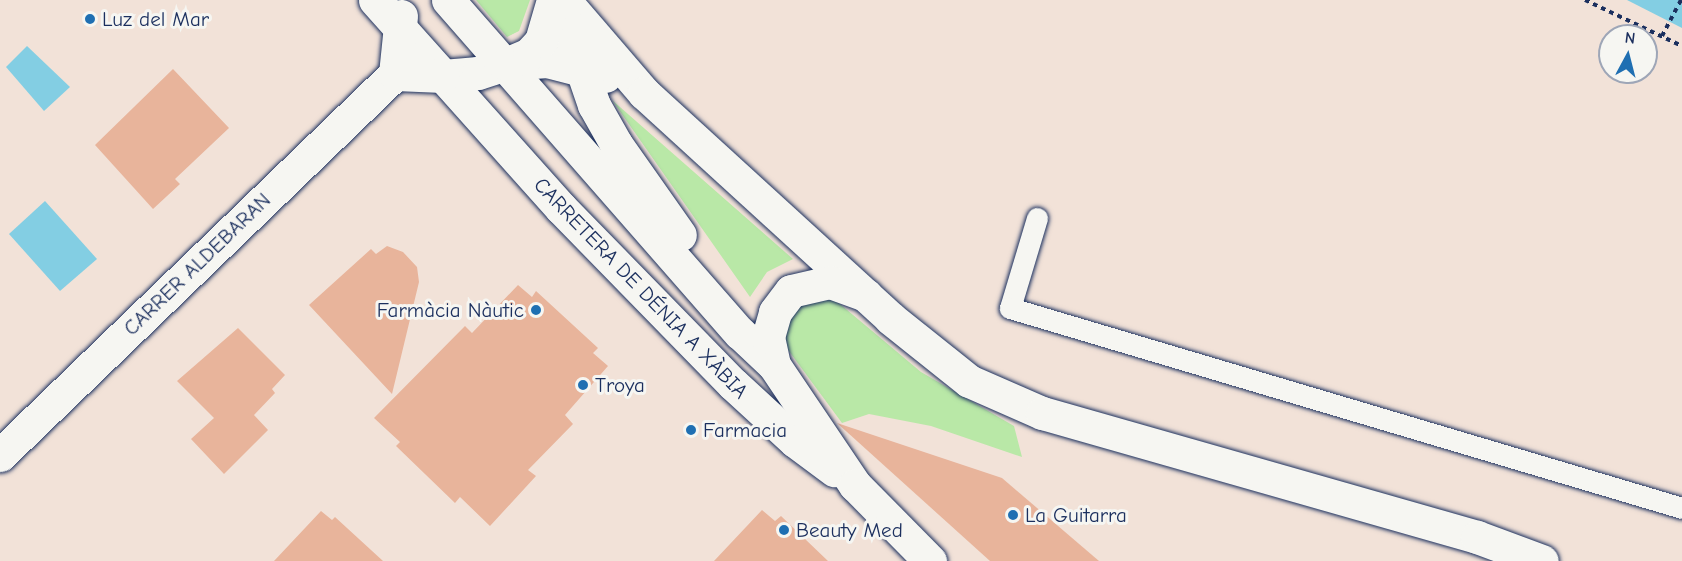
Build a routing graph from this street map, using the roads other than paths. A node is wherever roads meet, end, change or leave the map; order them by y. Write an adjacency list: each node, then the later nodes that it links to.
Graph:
1 (375, 0): 6 (street, CARRETERA DE DÉNIA A XÀBIA)
2 (448, 0): 7 (street, CARRETERA DE DÉNIA A XÀBIA)
3 (553, 0): 7 (street)
4 (558, 0): 8 (street)
5 (564, 0): 11 (street)
6 (402, 15): 9 (street); 10 (street, CARRETERA DE DÉNIA A XÀBIA)
7 (506, 64): 8 (street); 10 (street); 14 (street, CARRETERA DE DÉNIA A XÀBIA)
8 (577, 66): 11 (street); 14 (street)
9 (395, 74): 10 (street); 15 (street, CARRER ALDEBARAN)
10 (442, 76): 16 (street, CARRETERA DE DÉNIA A XÀBIA)
11 (644, 93): 13 (street)
12 (1037, 218): 17 (lane)
13 (866, 295): 14 (street); 19 (street)
14 (774, 365): 16 (street, CARRETERA DE DÉNIA A XÀBIA)
15 (0, 455)
16 (855, 485): 18 (street, CARRETERA DE DÉNIA A XÀBIA)
17 (1682, 508)
18 (930, 561)
19 (1542, 561)

